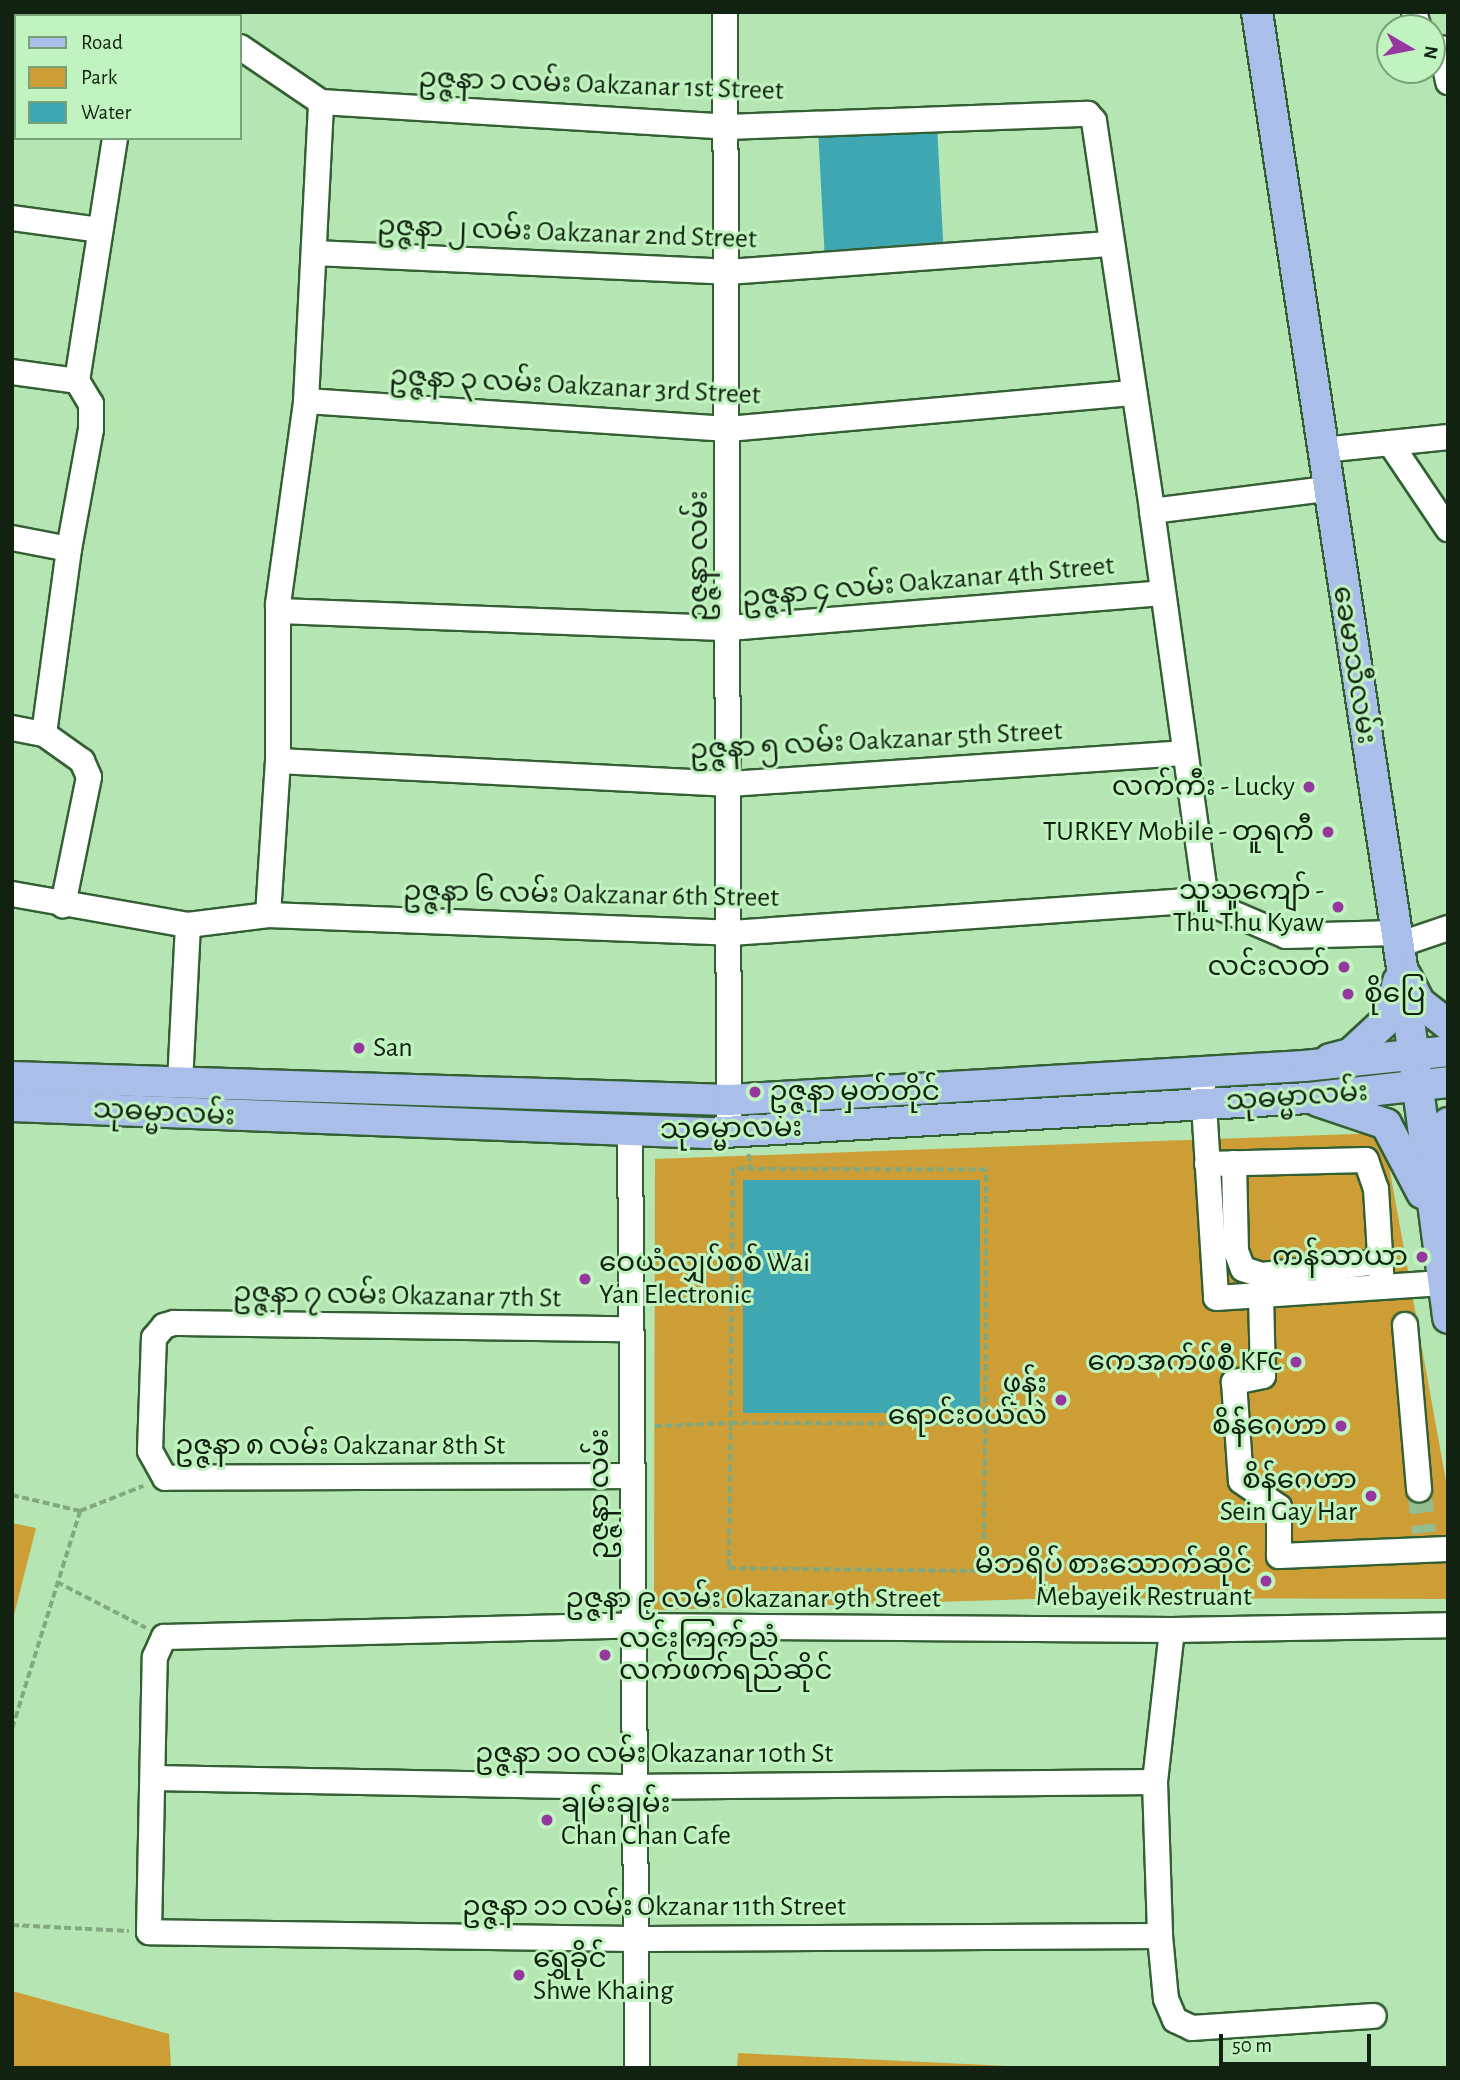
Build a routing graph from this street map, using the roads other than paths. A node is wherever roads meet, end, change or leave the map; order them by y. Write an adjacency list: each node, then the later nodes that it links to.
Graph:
1 (725, 12): 5 (street, ဥဇ္ဇနာ လမ်း)
2 (1257, 12): 19 (main road, ခေမာသီလမ်း)
3 (242, 48): 4 (street)
4 (321, 102): 5 (street, ဥဇ္ဇနာ ၁ လမ်း Oakzanar 1st Street); 10 (street)
5 (727, 127): 9 (street, ဥဇ္ဇနာ ၁ လမ်း Oakzanar 1st Street); 11 (street, ဥဇ္ဇနာ လမ်း)
6 (115, 140): 8 (street)
7 (12, 218): 8 (street)
8 (100, 230): 13 (street)
9 (1112, 244): 11 (street, ဥဇ္ဇနာ ၂ လမ်း Oakzanar 2nd Street); 14 (street)
10 (314, 253): 11 (street, ဥဇ္ဇနာ ၂ လမ်း Oakzanar 2nd Street); 15 (street)
11 (728, 272): 16 (street, ဥဇ္ဇနာ လမ်း)
12 (12, 372): 13 (street)
13 (77, 381): 24 (street)
14 (1134, 393): 16 (street, ဥဇ္ဇနာ ၃ လမ်း Oakzanar 3rd Street); 21 (street)
15 (306, 401): 16 (street, ဥဇ္ဇနာ ၃ လမ်း Oakzanar 3rd Street); 26 (street)
16 (728, 429): 27 (street, ဥဇ္ဇနာ လမ်း)
17 (1448, 437): 18 (street)
18 (1390, 443): 19 (street); 22 (street)
19 (1323, 450): 20 (main road, ခေမာသီလမ်း)
20 (1327, 489): 21 (street); 40 (main road, ခေမာသီလမ်း)
21 (1152, 511): 25 (street)
22 (1448, 529)
23 (12, 538): 24 (street)
24 (69, 549): 29 (street)
25 (1163, 593): 27 (street, ဥဇ္ဇနာ ၄ လမ်း Oakzanar 4th Street); 30 (street)
26 (279, 611): 27 (street, ဥဇ္ဇနာ ၄ လမ်း Oakzanar 4th Street); 31 (street)
27 (729, 628): 32 (street, ဥဇ္ဇနာ လမ်း)
28 (12, 729): 29 (street)
29 (44, 734): 35 (street)
30 (1183, 753): 32 (street, ဥဇ္ဇနာ ၅ လမ်း Oakzanar 5th Street); 34 (street)
31 (278, 761): 32 (street, ဥဇ္ဇနာ ၅ လမ်း Oakzanar 5th Street); 36 (street)
32 (730, 784): 39 (street, ဥဇ္ဇနာ လမ်း)
33 (12, 894): 35 (street, ဥဇ္ဇနာ ၆ လမ်း Oakzanar 6th Street)
34 (1202, 900): 39 (street, ဥဇ္ဇနာ ၆ လမ်း Oakzanar 6th Street); 40 (street)
35 (63, 905): 37 (street, ဥဇ္ဇနာ ၆ လမ်း Oakzanar 6th Street)
36 (268, 915): 37 (street, ဥဇ္ဇနာ ၆ လမ်း Oakzanar 6th Street); 39 (street, ဥဇ္ဇနာ ၆ လမ်း Oakzanar 6th Street)
37 (188, 925): 48 (street)
38 (1448, 928): 40 (street)
39 (731, 933): 51 (street, ဥဇ္ဇနာ လမ်း)
40 (1398, 948): 41 (main road); 43 (main road, ခေမာသီလမ်း); 44 (main road)
41 (1448, 1025)
42 (1448, 1051): 43 (main road, သုဓမ္မာလမ်း)
43 (1412, 1057): 44 (main road, သုဓမ္မာလမ်း); 49 (main road, ခေမာသီလမ်း)
44 (1304, 1066): 45 (main road, သုဓမ္မာလမ်း)
45 (1202, 1073): 51 (main road, သုဓမ္မာလမ်း); 52 (street)
46 (12, 1077): 48 (main road, သုဓမ္မာလမ်း)
47 (1448, 1082): 49 (main road, သုဓမ္မာလမ်း)
48 (180, 1083): 51 (main road, သုဓမ္မာလမ်း)
49 (1415, 1087): 50 (main road, သုဓမ္မာလမ်း); 59 (main road, ခေမာသီလမ်း)
50 (1308, 1098): 52 (main road, သုဓမ္မာလမ်း); 59 (main road)
51 (729, 1100): 56 (street, ဥဇ္ဇနာ လမ်း)
52 (1203, 1103): 56 (main road, သုဓမ္မာလမ်း); 58 (street)
53 (12, 1106): 55 (main road, သုဓမ္မာလမ်း)
54 (1448, 1123): 59 (main road)
55 (630, 1129): 56 (main road, သုဓမ္မာလမ်း); 67 (street, ဥဇ္ဇနာ လမ်း)
56 (729, 1132)
57 (1234, 1163): 58 (street); 60 (street); 60 (street)
58 (1207, 1164): 63 (street)
59 (1432, 1212): 61 (main road, ခေမာသီလမ်း)
60 (1380, 1262): 62 (street)
61 (1443, 1283): 62 (street); 64 (main road, ခေမာသီလမ်း)
62 (1382, 1287): 63 (street)
63 (1261, 1295): 70 (street)
64 (1448, 1318)
65 (1405, 1325): 69 (street)
66 (164, 1326): 67 (street, ဥဇ္ဇနာ ၇ လမ်း Okazanar 7th St); 68 (street, ဥဇ္ဇနာ ၈ လမ်း Oakzanar 8th St)
67 (630, 1329): 68 (street, ဥဇ္ဇနာ လမ်း)
68 (630, 1476): 72 (street, ဥဇ္ဇနာ လမ်း)
69 (1419, 1489)
70 (1433, 1545)
71 (1448, 1625): 73 (street, ဥဇ္ဇနာ ၉ လမ်း Okazanar 9th Street)
72 (630, 1626): 73 (street, ဥဇ္ဇနာ ၉ လမ်း Okazanar 9th Street); 74 (street, ဥဇ္ဇနာ ၉ လမ်း Okazanar 9th Street); 76 (street, ဥဇ္ဇနာ လမ်း)
73 (1172, 1630): 75 (street)
74 (153, 1778): 76 (street, ဥဇ္ဇနာ ၁၀ လမ်း Okazanar 10th St); 78 (street, ဥဇ္ဇနာ ၁၁ လမ်း Okzanar 11th Street)
75 (1155, 1782): 76 (street, ဥဇ္ဇနာ ၁၀ လမ်း Okazanar 10th St); 77 (street)
76 (634, 1787): 78 (street, ဥဇ္ဇနာ လမ်း)
77 (1160, 1936): 78 (street, ဥဇ္ဇနာ ၁၁ လမ်း Okzanar 11th Street); 79 (street)
78 (633, 1939): 80 (street, ဥဇ္ဇနာ လမ်း)
79 (1374, 2016)
80 (637, 2068)

